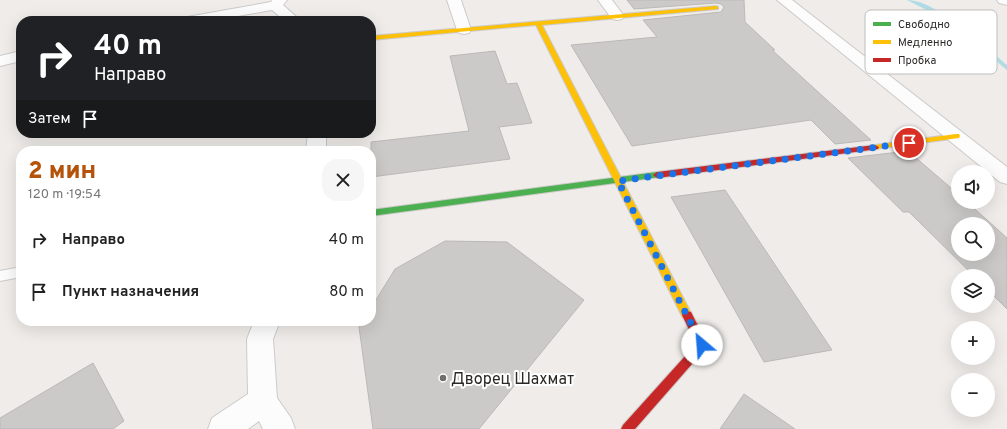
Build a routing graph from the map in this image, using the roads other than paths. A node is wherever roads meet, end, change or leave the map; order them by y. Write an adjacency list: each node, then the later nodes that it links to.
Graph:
1 (454, 0): 10 (street)
2 (605, 0): 8 (street)
3 (784, 0): 14 (street)
4 (278, 2): 6 (street); 7 (street)
5 (716, 8): 8 (street)
6 (211, 16)
7 (290, 16)
8 (617, 16): 9 (street)
9 (538, 23): 10 (street); 18 (street)
10 (464, 30): 11 (street)
11 (376, 38)
12 (16, 57): 13 (street)
13 (0, 60)
14 (865, 64)
15 (878, 74): 16 (street)
16 (956, 136): 17 (street); 18 (street)
17 (1007, 177)
18 (618, 181): 19 (street); 26 (street)
19 (376, 212)
20 (16, 273): 21 (lane)
21 (0, 276)
22 (265, 326): 23 (street)
23 (263, 401): 24 (street); 25 (street)
24 (223, 429)
25 (280, 429)
26 (627, 429)

